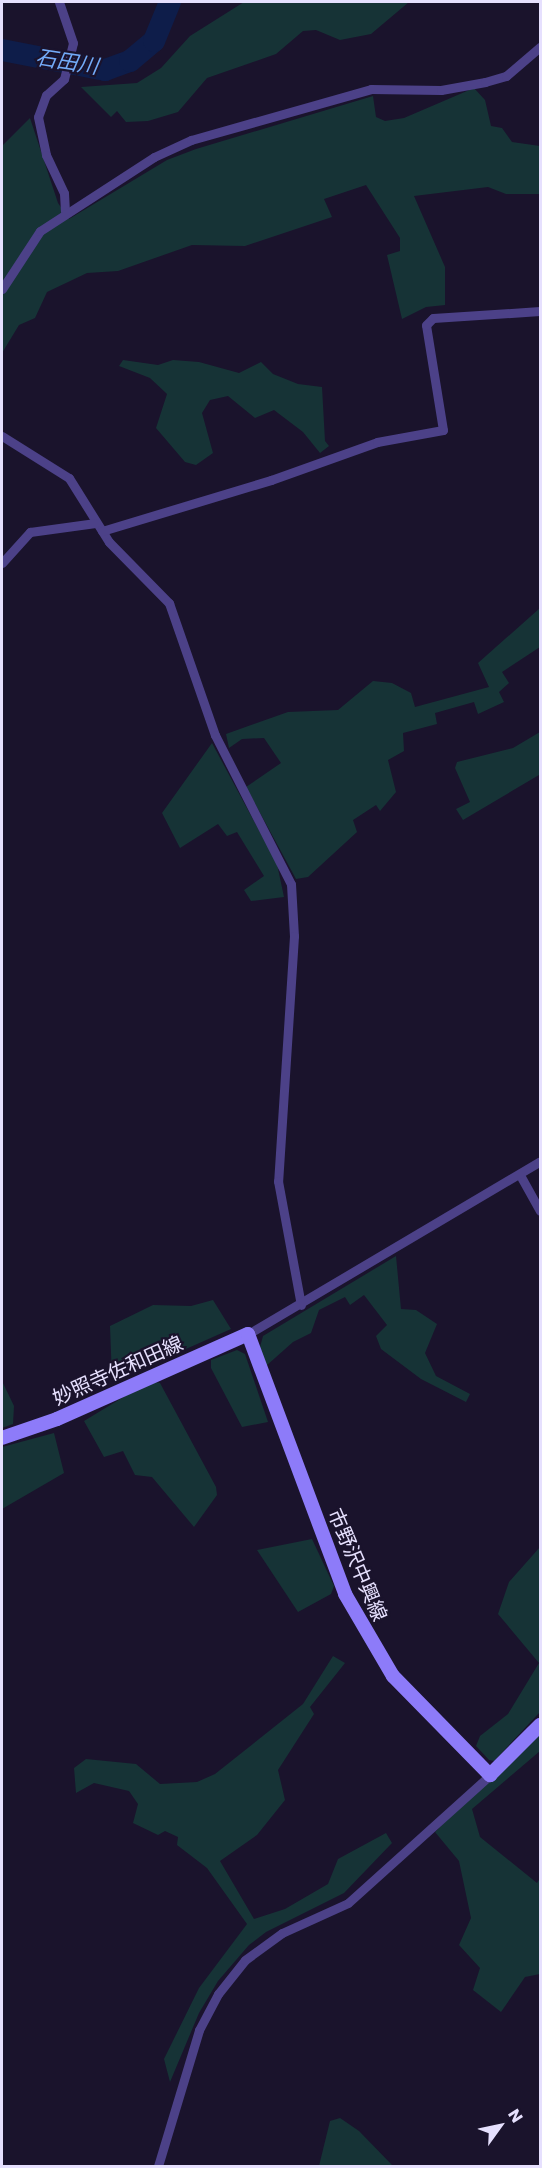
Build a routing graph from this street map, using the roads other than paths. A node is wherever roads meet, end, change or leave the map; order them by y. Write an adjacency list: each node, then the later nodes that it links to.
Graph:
1 (59, 2): 3 (street)
2 (540, 47): 3 (street)
3 (65, 211): 4 (street)
4 (2, 289)
5 (540, 311): 7 (street)
6 (2, 436): 7 (street)
7 (98, 527): 8 (street); 12 (street)
8 (2, 563)
9 (540, 1161): 10 (street)
10 (520, 1175): 11 (street); 12 (street)
11 (540, 1211)
12 (300, 1305): 13 (street)
13 (248, 1334): 14 (main road, 妙照寺佐和田線); 16 (main road, 市野沢中興線)
14 (2, 1438)
15 (540, 1725): 16 (main road)
16 (490, 1775): 17 (street)
17 (158, 2166)

